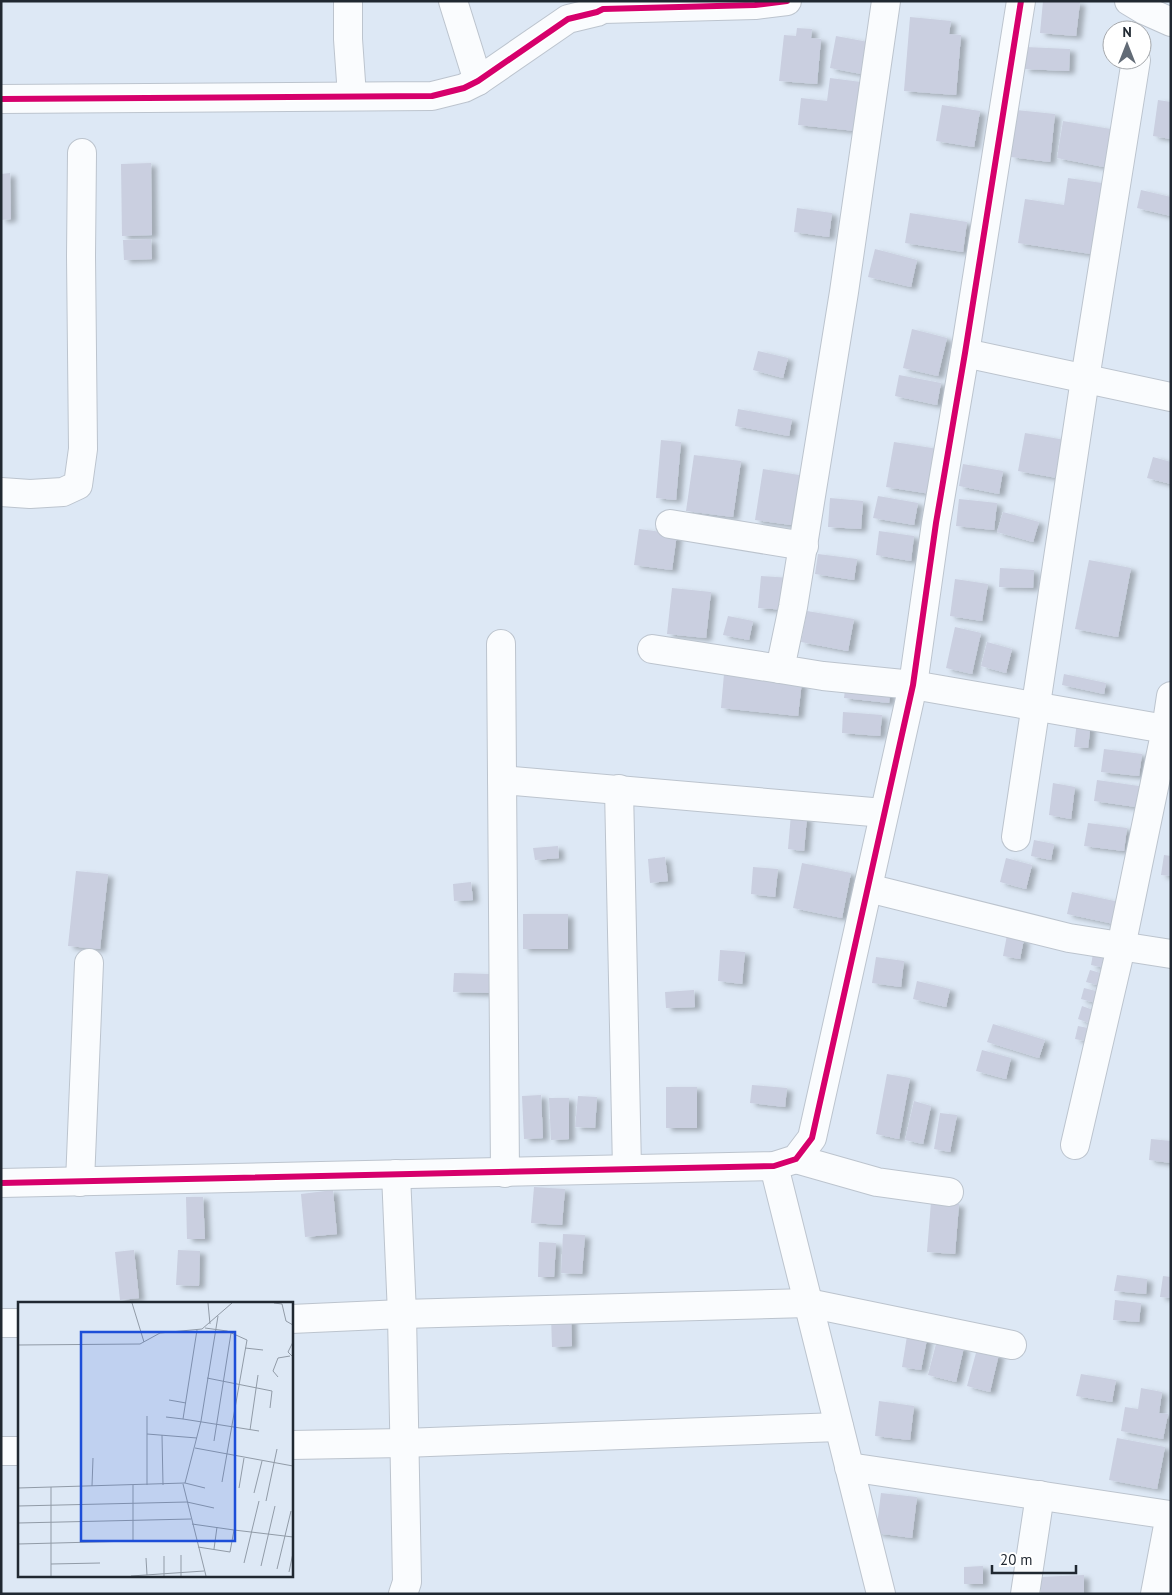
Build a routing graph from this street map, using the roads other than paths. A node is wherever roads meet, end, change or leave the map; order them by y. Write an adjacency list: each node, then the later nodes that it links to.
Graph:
1 (348, 1): 11 (street)
2 (453, 1): 10 (street)
3 (787, 1): 6 (street)
4 (886, 1): 19 (street)
5 (1021, 1): 14 (street)
6 (596, 7): 10 (street)
7 (1138, 14): 8 (street)
8 (1171, 22)
9 (1134, 70): 15 (street)
10 (478, 81): 11 (street)
11 (352, 96): 12 (street)
12 (1, 99)
13 (82, 153): 17 (street)
14 (965, 353): 15 (street); 23 (street)
15 (1084, 379): 16 (street); 25 (street)
16 (1171, 397)
17 (1, 492)
18 (670, 524): 19 (street)
19 (804, 546): 22 (street)
20 (501, 644): 27 (street)
21 (652, 649): 22 (street)
22 (780, 669): 23 (street)
23 (913, 685): 25 (street); 29 (street)
24 (1171, 696): 26 (street)
25 (1035, 708): 26 (street); 30 (street)
26 (1168, 730): 32 (street)
27 (502, 780): 28 (street); 38 (street)
28 (619, 789): 29 (street); 37 (street)
29 (884, 813): 31 (street)
30 (1016, 837)
31 (868, 888): 32 (street); 36 (street)
32 (1121, 947): 33 (street); 35 (street)
33 (1171, 954)
34 (89, 963): 40 (street)
35 (1074, 1145)
36 (785, 1162): 37 (street); 42 (street); 43 (street)
37 (628, 1169): 38 (street)
38 (505, 1173): 39 (street)
39 (396, 1174): 40 (street); 44 (street)
40 (80, 1182): 41 (street)
41 (1, 1183)
42 (949, 1192)
43 (808, 1303): 44 (street); 48 (street); 49 (street)
44 (402, 1314): 45 (street); 50 (street)
45 (292, 1319)
46 (1, 1323): 47 (street)
47 (18, 1323)
48 (1012, 1345)
49 (839, 1427): 50 (street); 54 (street)
50 (403, 1443): 51 (street); 57 (street)
51 (292, 1446)
52 (1, 1451): 53 (street)
53 (18, 1451)
54 (849, 1466): 55 (street); 58 (street)
55 (1040, 1495): 56 (street); 59 (street)
56 (1171, 1515): 60 (street)
57 (403, 1594)
58 (881, 1594)
59 (1025, 1594)
60 (1155, 1594)

